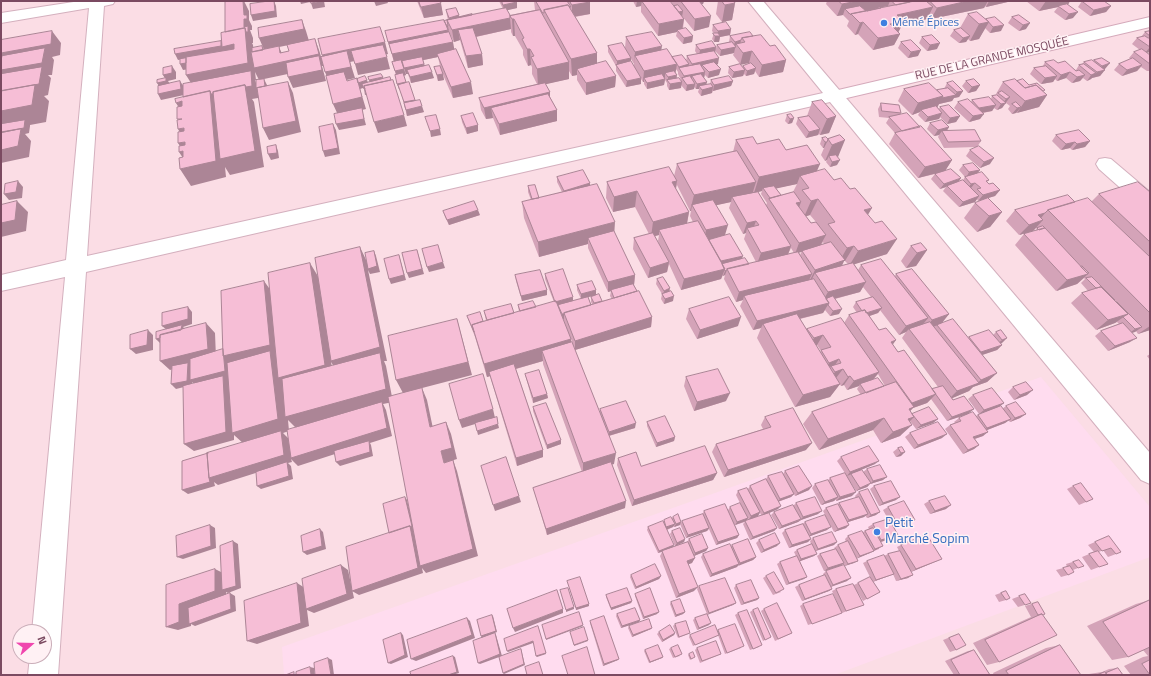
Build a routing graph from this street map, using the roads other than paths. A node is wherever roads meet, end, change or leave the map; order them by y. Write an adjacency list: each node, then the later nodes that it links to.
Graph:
1 (755, 1): 5 (street)
2 (100, 2): 3 (street); 8 (street)
3 (1, 18)
4 (1150, 22): 5 (street, RUE DE LA GRANDE MOSQUÉE)
5 (834, 96): 8 (street, RUE DE LA GRANDE MOSQUÉE); 10 (street)
6 (1105, 164): 7 (street)
7 (1150, 203)
8 (75, 267): 9 (street, RUE DE LA GRANDE MOSQUÉE); 11 (street)
9 (1, 283)
10 (1150, 472)
11 (43, 675)

